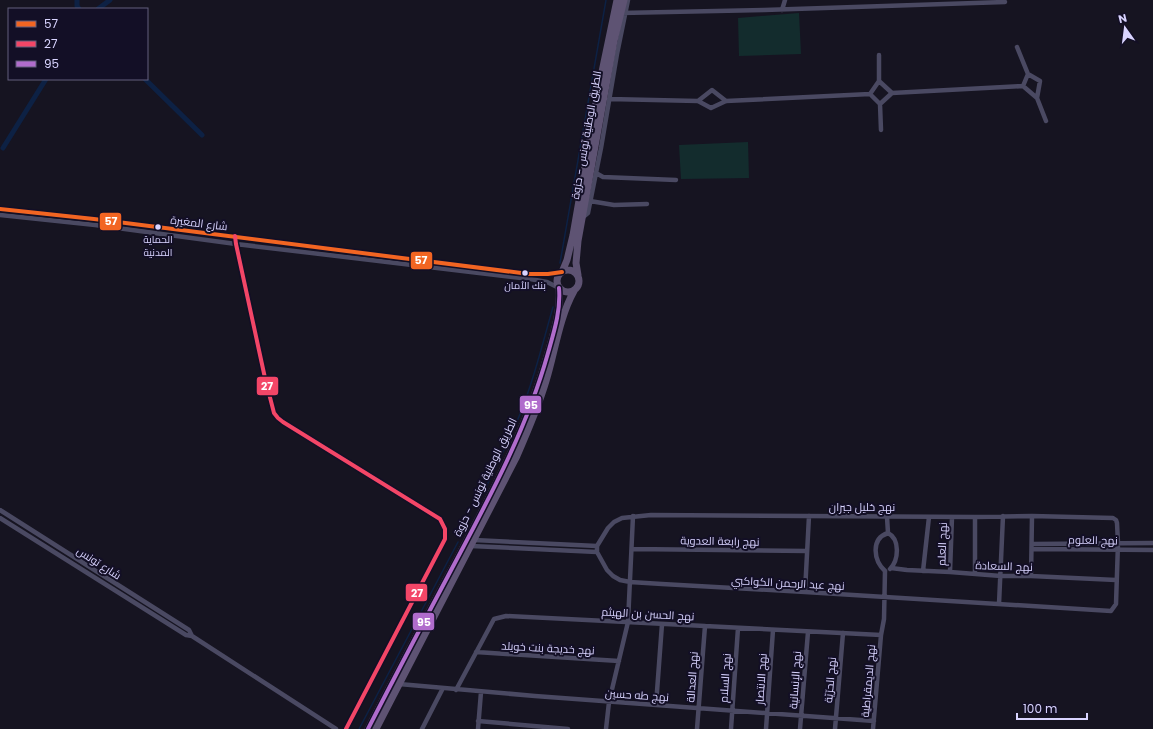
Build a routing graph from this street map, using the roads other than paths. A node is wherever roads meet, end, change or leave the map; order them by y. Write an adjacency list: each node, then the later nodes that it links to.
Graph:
1 (616, 0): 33 (main road, الطريق الوطنية تونس - حزوة)
2 (624, 0): 9 (main road, الطريق الوطنية تونس - حزوة)
3 (628, 0): 9 (street)
4 (784, 0): 8 (street)
5 (878, 0): 7 (street)
6 (1005, 2): 7 (street)
7 (878, 6): 8 (street)
8 (782, 10): 9 (street)
9 (623, 13): 18 (street); 30 (main road, الطريق الوطنية تونس - حزوة)
10 (1017, 47): 12 (street)
11 (879, 55): 13 (street)
12 (1028, 74): 14 (street); 17 (street)
13 (879, 81): 15 (street); 16 (street)
14 (1023, 86): 15 (street); 17 (street)
15 (892, 93): 21 (street)
16 (870, 94): 20 (street); 21 (street)
17 (1037, 98): 22 (street)
18 (609, 99): 19 (street); 24 (street)
19 (698, 101): 20 (street); 20 (street)
20 (726, 101)
21 (880, 104): 23 (street)
22 (1046, 121)
23 (881, 130)
24 (596, 172): 25 (street); 26 (street)
25 (676, 180)
26 (590, 201): 27 (street); 30 (street)
27 (647, 204)
28 (0, 209): 31 (street, شارع المغيرة)
29 (0, 215): 32 (street, شارع المغيرة)
30 (582, 218): 34 (main road, الطريق الوطنية تونس - حزوة)
31 (236, 236): 32 (street); 33 (street, شارع المغيرة)
32 (236, 244): 35 (street, شارع المغيرة); 95 (street)
33 (562, 272): 34 (main road); 35 (main road)
34 (578, 275): 36 (main road)
35 (559, 288): 36 (main road); 96 (main road, الطريق الوطنية تونس - حزوة)
36 (574, 291): 48 (main road, الطريق الوطنية تونس - حزوة)
37 (0, 510): 78 (street, شارع تونس)
38 (633, 516): 39 (street, نهج خليل جبران); 51 (street, نهج خليل جبران); 53 (street)
39 (809, 516): 42 (street, نهج خليل جبران); 54 (street)
40 (1003, 516): 41 (street, نهج خليل جبران); 45 (street, نهج خليل جبران); 63 (street)
41 (1032, 516): 49 (street, نهج خليل جبران); 52 (street)
42 (887, 517): 43 (street, نهج خليل جبران); 47 (street)
43 (929, 517): 44 (street, نهج خليل جبران); 60 (street)
44 (952, 517): 45 (street, نهج خليل جبران); 61 (street, نهج العلم)
45 (975, 517): 62 (street)
46 (0, 518): 78 (street, شارع تونس)
47 (888, 533): 58 (street); 59 (street)
48 (473, 543): 51 (street); 57 (street); 81 (main road, الطريق الوطنية تونس - حزوة)
49 (1118, 543): 50 (street, نهج العلوم); 52 (street, نهج العلوم); 55 (street)
50 (1153, 543)
51 (597, 546): 57 (street, نهج عبد الرحمن الكواكبي)
52 (1032, 546): 55 (street, نهج العلوم); 64 (street)
53 (632, 549): 54 (street, نهج رابعة العدوية); 66 (street)
54 (808, 550): 67 (street)
55 (1118, 550): 56 (street, نهج العلوم); 65 (street)
56 (1153, 550)
57 (597, 552): 66 (street, نهج عبد الرحمن الكواكبي)
58 (891, 568): 59 (street); 60 (street, نهج السعادة)
59 (885, 571): 68 (street, نهج الديمقراطية)
60 (923, 571): 61 (street, نهج السعادة)
61 (950, 572): 62 (street, نهج السعادة)
62 (975, 574): 63 (street, نهج السعادة)
63 (1001, 576): 64 (street, نهج السعادة); 69 (street)
64 (1032, 576): 65 (street, نهج السعادة)
65 (1116, 580): 69 (street, نهج عبد الرحمن الكواكبي)
66 (630, 582): 67 (street, نهج عبد الرحمن الكواكبي); 70 (street)
67 (805, 592): 68 (street, نهج عبد الرحمن الكواكبي)
68 (884, 598): 69 (street, نهج عبد الرحمن الكواكبي); 77 (street, نهج الديمقراطية)
69 (999, 604)
70 (628, 622): 71 (street, نهج الحسن بن الهيثم); 79 (street, نهج الحسن بن الهيثم); 80 (street)
71 (662, 624): 72 (street, نهج الحسن بن الهيثم); 86 (street)
72 (705, 626): 73 (street, نهج الحسن بن الهيثم); 87 (street, نهج العدالة)
73 (738, 628): 74 (street, نهج الحسن بن الهيثم); 88 (street, نهج السلام)
74 (773, 630): 75 (street, نهج الحسن بن الهيثم); 89 (street, نهج الانتصار)
75 (808, 632): 76 (street, نهج الحسن بن الهيثم); 90 (street, نهج الإنسانية)
76 (844, 632): 77 (street, نهج الحسن بن الهيثم); 91 (street, نهج الحرّيّة)
77 (881, 635): 93 (street, نهج الديمقراطية)
78 (192, 636): 94 (street)
79 (476, 652): 80 (street, نهج خديجة بنت خويلد); 83 (street, نهج الحسن بن الهيثم)
80 (619, 661): 85 (street)
81 (399, 684): 82 (street, نهج طه حسين); 97 (main road, الطريق الوطنية تونس - حزوة)
82 (442, 688): 83 (street, نهج طه حسين); 98 (street)
83 (456, 690): 84 (street, نهج طه حسين)
84 (481, 692): 85 (street, نهج طه حسين); 92 (street)
85 (609, 702): 86 (street, نهج طه حسين); 101 (street)
86 (656, 705): 87 (street, نهج طه حسين)
87 (699, 708): 88 (street, نهج طه حسين); 102 (street, نهج العدالة)
88 (732, 710): 89 (street, نهج طه حسين); 103 (street, نهج السلام)
89 (767, 713): 90 (street, نهج طه حسين); 104 (street, نهج الانتصار)
90 (801, 715): 91 (street, نهج طه حسين); 105 (street, نهج الإنسانية)
91 (836, 718): 93 (street, نهج طه حسين); 106 (street, نهج الحرّيّة)
92 (478, 721): 99 (street); 100 (street)
93 (874, 721): 107 (street, نهج الديمقراطية)
94 (336, 729)
95 (346, 729)
96 (368, 729)
97 (376, 729)
98 (422, 729)
99 (478, 729)
100 (568, 729)
101 (606, 729)
102 (697, 729)
103 (731, 729)
104 (766, 729)
105 (800, 729)
106 (835, 729)
107 (873, 729)

